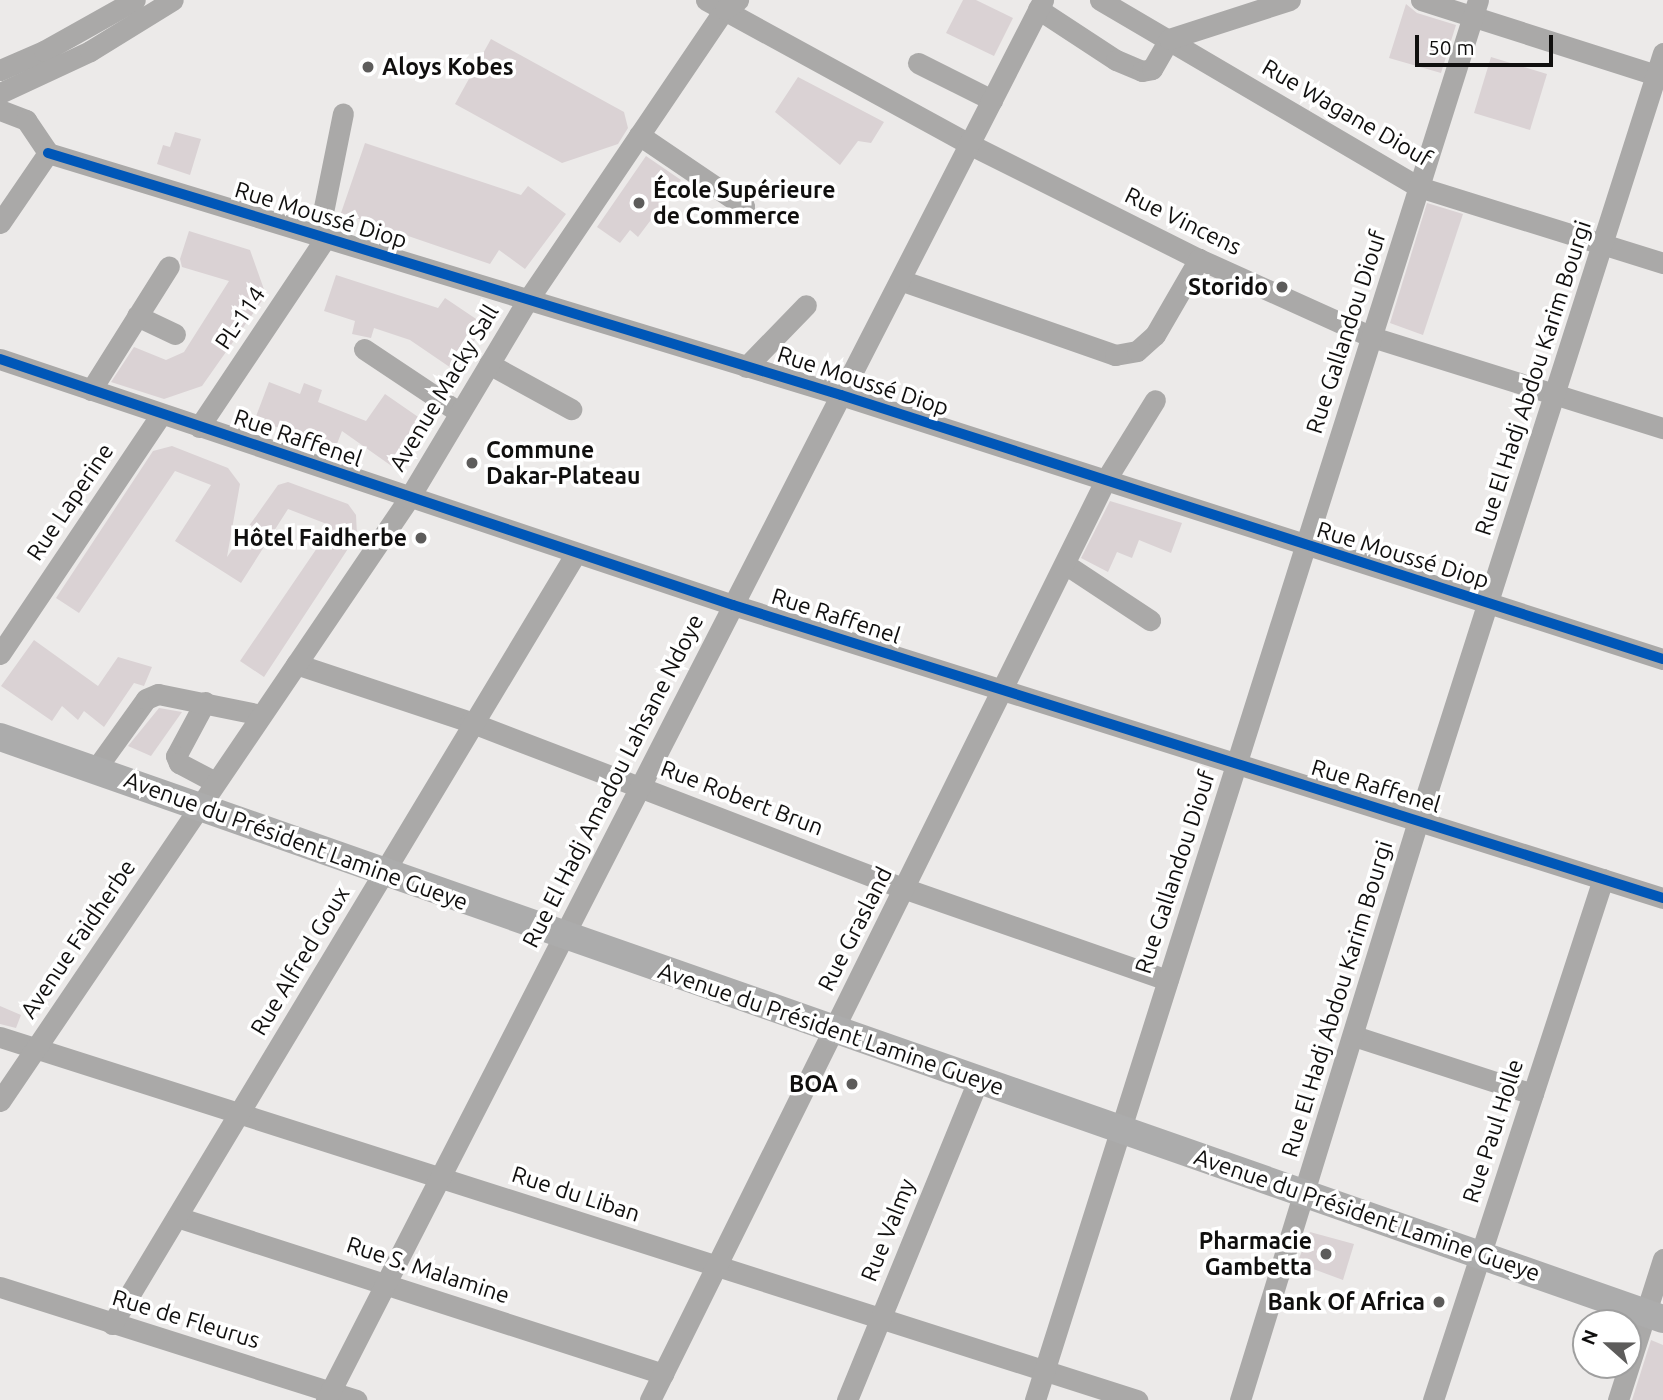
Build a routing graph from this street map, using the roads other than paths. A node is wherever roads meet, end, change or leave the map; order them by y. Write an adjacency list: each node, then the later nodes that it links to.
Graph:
1 (135, 0): 13 (street)
2 (173, 0): 15 (street)
3 (1100, 0): 10 (street, Rue Wagane Diouf)
4 (1290, 0): 9 (street)
5 (1421, 0): 8 (street)
6 (723, 3): 21 (street, Avenue Macky Sall); 22 (street, Rue Vincens)
7 (1041, 4): 10 (street); 17 (street, Rue El Hadj Amadou Lahsane Ndoye)
8 (1476, 8): 14 (street); 24 (street, Rue Gallandou Diouf)
9 (1220, 10): 10 (street)
10 (1169, 38): 24 (street, Rue Wagane Diouf)
11 (1663, 53): 14 (street, Rue El Hadj Abdou Karim Bourgi)
12 (918, 63): 17 (street)
13 (0, 70)
14 (1660, 76): 28 (street, Rue El Hadj Abdou Karim Bourgi)
15 (32, 79): 16 (street); 20 (street)
16 (0, 93)
17 (992, 100): 22 (street, Rue El Hadj Amadou Lahsane Ndoye)
18 (0, 110): 20 (street)
19 (343, 113): 27 (street)
20 (26, 120): 23 (street)
21 (639, 135): 25 (street); 33 (street, Avenue Macky Sall)
22 (969, 144): 29 (street, Rue Vincens); 32 (street, Rue El Hadj Amadou Lahsane Ndoye)
23 (48, 153): 26 (street); 27 (street, Rue Moussé Diop)
24 (1419, 187): 28 (street, Rue Wagane Diouf); 37 (street, Rue Gallandou Diouf)
25 (744, 206)
26 (0, 223)
27 (322, 238): 33 (street, Rue Moussé Diop); 49 (street, PL-114)
28 (1605, 245): 30 (street, Rue Wagane Diouf); 43 (street, Rue El Hadj Abdou Karim Bourgi)
29 (1199, 259): 32 (street); 37 (street, Rue Vincens)
30 (1663, 263)
31 (169, 266): 35 (street)
32 (900, 280): 44 (street, Rue El Hadj Amadou Lahsane Ndoye)
33 (527, 301): 40 (street, Avenue Macky Sall); 41 (street, Rue Moussé Diop)
34 (806, 306): 41 (street)
35 (137, 316): 36 (street); 42 (street)
36 (175, 334)
37 (1372, 337): 43 (street, Rue Vincens); 53 (street, Rue Gallandou Diouf)
38 (364, 349): 47 (street)
39 (0, 359): 42 (street, Rue Raffenel)
40 (489, 364): 46 (street); 47 (street, Avenue Macky Sall)
41 (746, 367): 44 (street, Rue Moussé Diop)
42 (91, 390): 48 (street, Rue Raffenel)
43 (1556, 394): 50 (street, Rue Vincens); 56 (street, Rue El Hadj Abdou Karim Bourgi)
44 (841, 395): 51 (street, Rue Moussé Diop); 57 (street, Rue El Hadj Amadou Lahsane Ndoye)
45 (1155, 400): 51 (street, Rue Grasland)
46 (571, 409)
47 (460, 413): 52 (street, Avenue Macky Sall)
48 (161, 414): 49 (street, Rue Raffenel); 59 (street, Rue Laperine)
49 (199, 427): 52 (street, Rue Raffenel)
50 (1663, 428)
51 (1105, 481): 53 (street, Rue Moussé Diop); 55 (street, Rue Grasland)
52 (409, 498): 54 (street, Rue Raffenel); 61 (street, Avenue Macky Sall)
53 (1306, 546): 56 (street, Rue Moussé Diop); 67 (street, Rue Gallandou Diouf)
54 (576, 554): 57 (street, Rue Raffenel); 65 (street, Rue Alfred Goux)
55 (1065, 564): 58 (street); 62 (street, Rue Grasland)
56 (1488, 604): 60 (street, Rue Moussé Diop); 72 (street, Rue El Hadj Abdou Karim Bourgi)
57 (733, 605): 62 (street, Rue Raffenel); 70 (street, Rue El Hadj Amadou Lahsane Ndoye)
58 (1150, 620)
59 (0, 654)
60 (1663, 659)
61 (296, 664): 64 (street, Avenue Macky Sall); 65 (street, Rue Robert Brun)
62 (1002, 691): 67 (street, Rue Raffenel); 75 (street, Rue Grasland)
63 (205, 702): 64 (street); 68 (street); 69 (street)
64 (261, 715): 69 (street, Avenue Macky Sall)
65 (470, 722): 70 (street, Rue Robert Brun); 73 (street, Rue Alfred Goux)
66 (0, 737): 68 (main road, Avenue du Président Lamine Gueye)
67 (1237, 764): 72 (street, Rue Raffenel); 78 (street, Rue Gallandou Diouf)
68 (95, 770): 71 (main road, Avenue du Président Lamine Gueye)
69 (215, 782): 71 (street, Avenue Macky Sall)
70 (640, 786): 75 (street, Rue Robert Brun); 77 (street, Rue El Hadj Amadou Lahsane Ndoye)
71 (199, 806): 73 (main road, Avenue du Président Lamine Gueye); 82 (street, Avenue Faidherbe)
72 (1418, 821): 74 (street, Rue Raffenel); 80 (street, Rue El Hadj Abdou Karim Bourgi)
73 (384, 871): 77 (main road, Avenue du Président Lamine Gueye); 86 (street, Rue Alfred Goux)
74 (1603, 879): 76 (street, Rue Raffenel); 84 (street, Rue Paul Holle)
75 (906, 889): 78 (street, Rue Robert Brun); 79 (street, Rue Grasland)
76 (1663, 898)
77 (563, 937): 79 (main road, Avenue du Président Lamine Gueye); 88 (street, Rue El Hadj Amadou Lahsane Ndoye)
78 (1168, 980): 87 (street, Rue Gallandou Diouf)
79 (833, 1031): 83 (main road, Avenue du Président Lamine Gueye); 93 (street, Rue Grasland)
80 (1354, 1036): 84 (street); 89 (street, Rue El Hadj Abdou Karim Bourgi)
81 (0, 1037): 82 (street, Rue du Liban)
82 (34, 1050): 85 (street, Avenue Faidherbe); 86 (street, Rue du Liban)
83 (978, 1081): 87 (main road, Avenue du Président Lamine Gueye); 97 (street, Rue Valmy)
84 (1533, 1094): 91 (street, Rue Paul Holle)
85 (0, 1101)
86 (238, 1115): 88 (street, Rue du Liban); 90 (street, Rue Alfred Goux)
87 (1122, 1128): 89 (main road, Avenue du Président Lamine Gueye); 99 (street, Rue Gallandou Diouf)
88 (440, 1178): 93 (street, Rue du Liban); 94 (street, Rue El Hadj Amadou Lahsane Ndoye)
89 (1306, 1195): 91 (main road, Avenue du Président Lamine Gueye); 107 (street, Rue El Hadj Abdou Karim Bourgi)
90 (177, 1217): 94 (street, Rue S. Malamine); 98 (street, Rue Alfred Goux)
91 (1480, 1255): 96 (main road, Avenue du Président Lamine Gueye); 108 (street, Rue Paul Holle)
92 (1663, 1259): 96 (street)
93 (716, 1266): 97 (street, Rue du Liban); 100 (street, Rue Grasland)
94 (386, 1283): 100 (street, Rue S. Malamine); 101 (street, Rue El Hadj Amadou Lahsane Ndoye)
95 (0, 1287): 98 (street, Rue de Fleurus)
96 (1654, 1316): 109 (street)
97 (880, 1319): 99 (street, Rue du Liban); 104 (street, Rue Valmy)
98 (112, 1324): 101 (street, Rue de Fleurus)
99 (1045, 1371): 105 (street, Rue Gallandou Diouf); 106 (street, Rue du Liban)
100 (663, 1374): 103 (street, Rue Grasland)
101 (328, 1396): 102 (street, Rue de Fleurus)
102 (357, 1400)
103 (650, 1400)
104 (847, 1400)
105 (1035, 1400)
106 (1137, 1400)
107 (1240, 1400)
108 (1433, 1400)
109 (1618, 1400)

